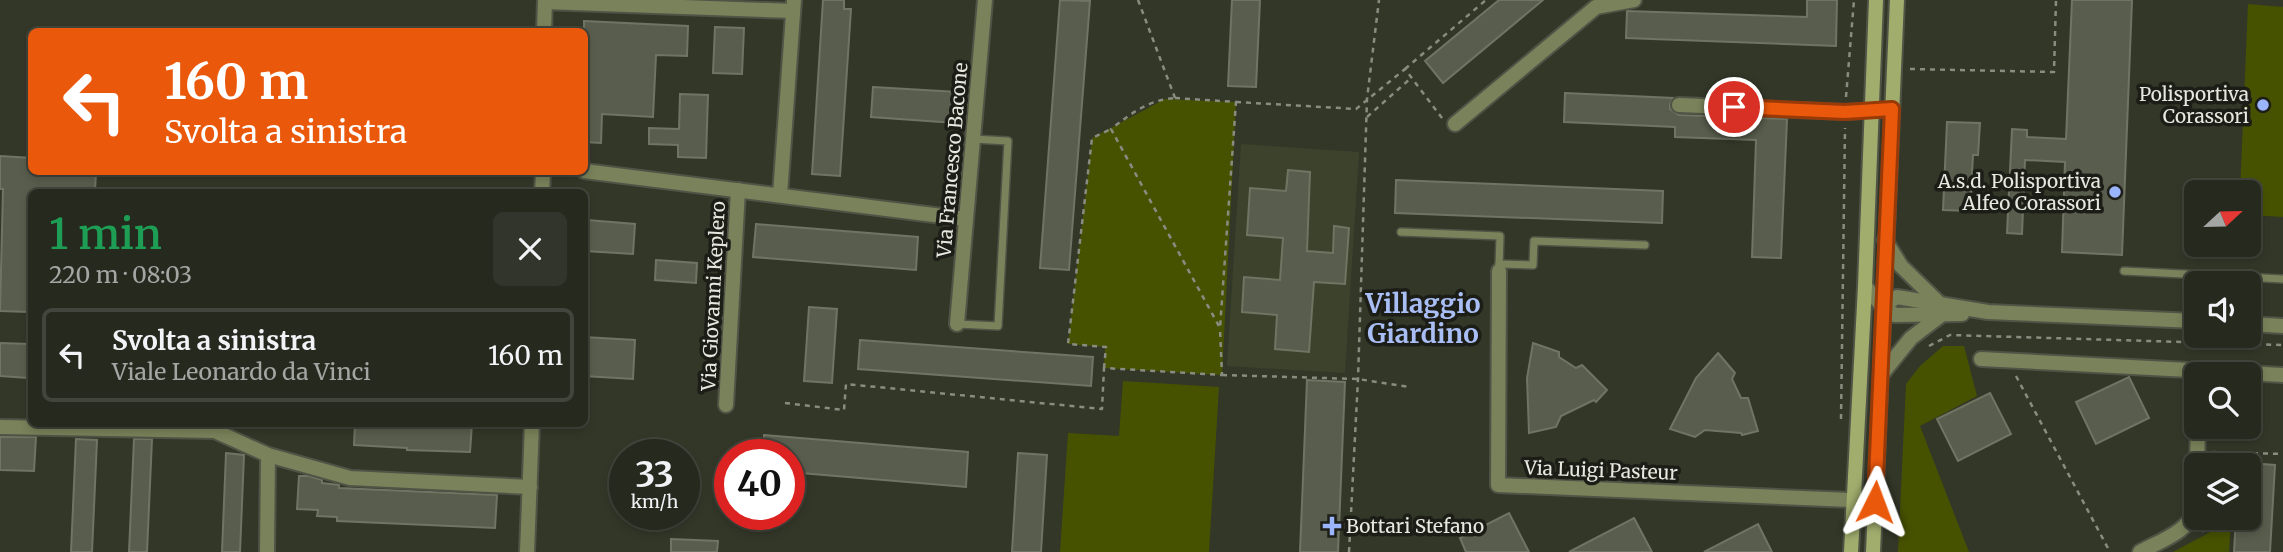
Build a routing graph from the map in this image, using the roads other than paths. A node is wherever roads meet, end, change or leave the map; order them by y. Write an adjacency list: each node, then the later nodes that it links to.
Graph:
1 (985, 0): 12 (street, Via Francesco Bacone)
2 (1634, 0): 11 (street)
3 (1877, 0): 9 (street)
4 (1897, 0): 10 (street)
5 (545, 1): 6 (street); 7 (street)
6 (793, 6): 15 (street)
7 (544, 28)
8 (1679, 105): 9 (street)
9 (1871, 109): 10 (street); 23 (street)
10 (1892, 109): 18 (street)
11 (1455, 124)
12 (973, 139): 16 (street, Via Francesco Bacone); 27 (lane)
13 (588, 171): 14 (street, Via Giovanni Keplero)
14 (738, 190): 15 (street, Via Giovanni Keplero); 35 (street, Via Giovanni Keplero)
15 (780, 195): 16 (street, Via Giovanni Keplero)
16 (966, 219): 27 (street, Via Francesco Bacone)
17 (1401, 232): 20 (lane)
18 (1885, 240): 24 (street); 25 (street)
19 (1645, 245): 20 (lane)
20 (1499, 268): 40 (street, Via Luigi Pasteur)
21 (2124, 271): 22 (lane)
22 (2283, 279)
23 (1866, 286): 24 (street); 40 (street)
24 (1882, 306): 25 (street); 32 (street)
25 (1940, 311): 26 (street); 32 (street)
26 (2184, 320)
27 (957, 324)
28 (2261, 325): 29 (street)
29 (2283, 326)
30 (1982, 359): 31 (street)
31 (2184, 371)
32 (1881, 374): 41 (street)
33 (2261, 374): 34 (street)
34 (2283, 375)
35 (726, 405)
36 (0, 427): 38 (street)
37 (532, 427): 39 (street)
38 (268, 455): 39 (street); 43 (street)
39 (530, 487): 44 (street)
40 (1854, 500): 41 (street, Via Luigi Pasteur); 45 (street)
41 (1875, 502): 46 (street)
42 (2184, 527): 47 (street)
43 (267, 552)
44 (527, 552)
45 (1851, 552)
46 (1872, 552)
47 (2140, 552)

